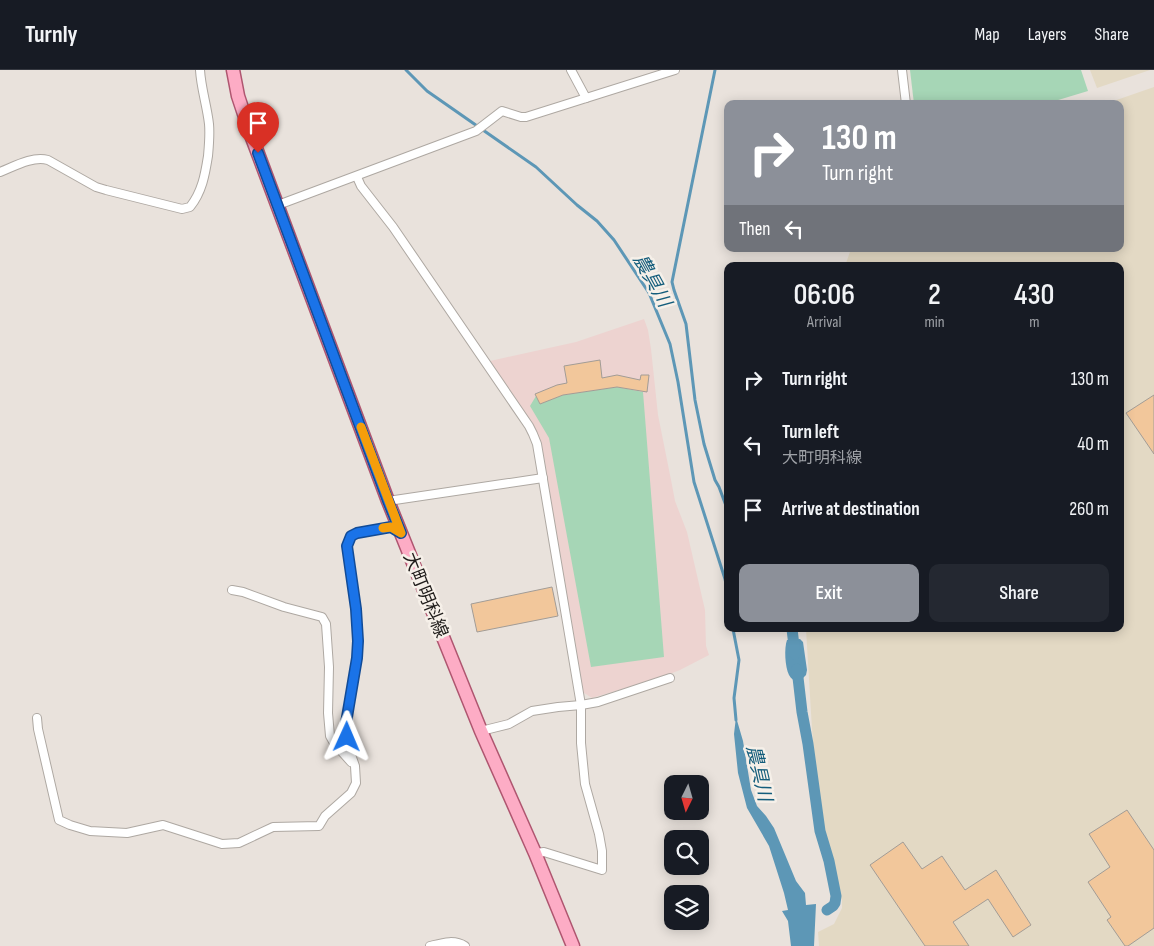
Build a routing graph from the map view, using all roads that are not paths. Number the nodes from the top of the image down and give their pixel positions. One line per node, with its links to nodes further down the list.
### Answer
1 (200, 70): 8 (street)
2 (233, 70): 10 (main road, 大町明科線)
3 (570, 70): 6 (street)
4 (675, 70): 6 (street)
5 (902, 70): 7 (street)
6 (586, 98): 9 (street)
7 (906, 100)
8 (0, 172)
9 (356, 177): 10 (street); 11 (street)
10 (278, 205): 12 (main road, 大町明科線)
11 (543, 478): 12 (street); 16 (street)
12 (388, 501): 13 (main road, 大町明科線)
13 (401, 533): 18 (main road, 大町明科線); 19 (street)
14 (232, 590): 19 (street)
15 (670, 678): 16 (street)
16 (581, 705): 18 (street); 20 (street)
17 (37, 718): 19 (street)
18 (481, 731): 20 (main road, 大町明科線)
19 (355, 766)
20 (535, 853): 23 (main road, 大町明科線)
21 (430, 946): 22 (street)
22 (465, 946)
23 (573, 946)

